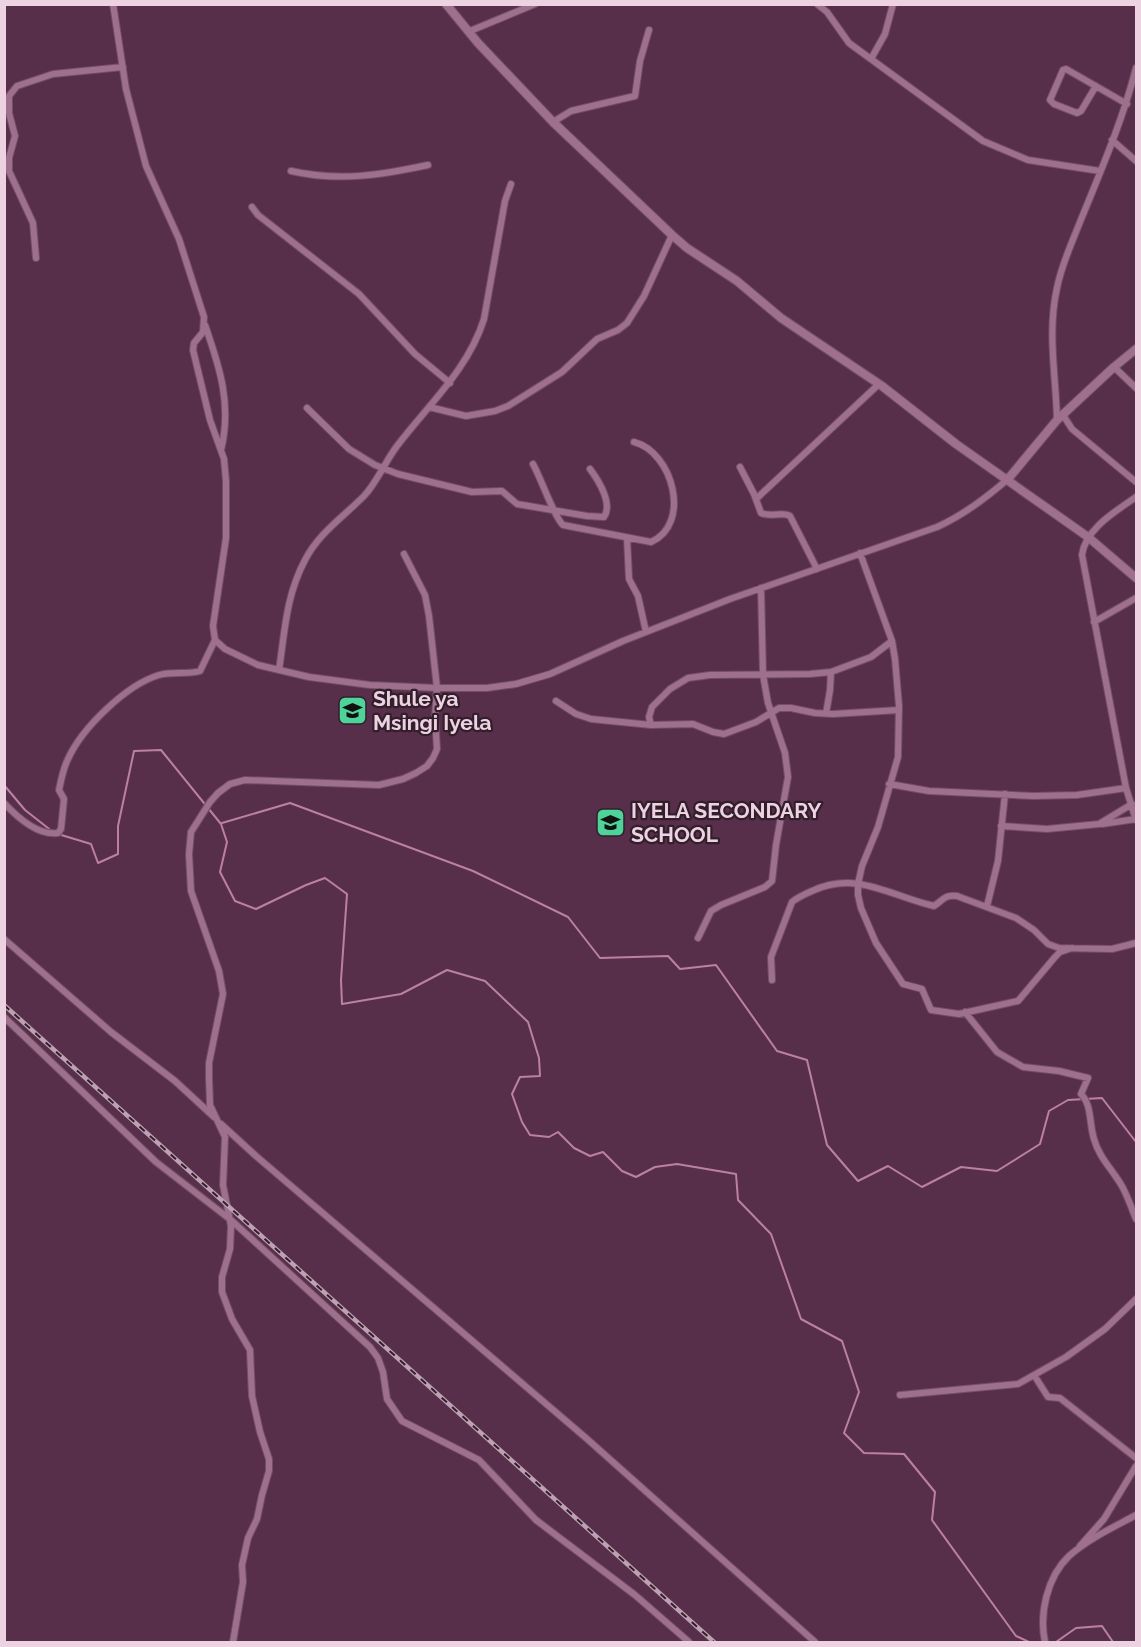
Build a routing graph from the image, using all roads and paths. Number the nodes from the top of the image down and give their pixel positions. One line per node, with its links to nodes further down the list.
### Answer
1 (113, 4): 9 (street)
2 (446, 4): 7 (street)
3 (536, 4): 7 (street)
4 (817, 4): 8 (street)
5 (893, 4): 8 (street)
6 (649, 30): 13 (street)
7 (470, 31): 13 (street)
8 (871, 59): 18 (street)
9 (123, 67): 22 (street); 23 (street)
10 (1137, 68): 12 (street)
11 (1096, 86): 11 (street); 12 (street)
12 (1127, 104): 14 (street)
13 (553, 122): 21 (street)
14 (1112, 140): 15 (street); 18 (street)
15 (1137, 161)
16 (428, 165): 17 (street)
17 (291, 171)
18 (1100, 171): 31 (street)
19 (511, 184): 26 (street)
20 (252, 207): 26 (street)
21 (672, 235): 27 (street); 29 (street)
22 (36, 258)
23 (204, 322): 33 (street); 33 (street)
24 (1137, 349): 25 (street)
25 (1114, 367): 28 (street); 31 (street)
26 (450, 383): 29 (street)
27 (879, 384): 38 (street); 41 (street)
28 (1137, 388)
29 (429, 407): 35 (street)
30 (307, 408): 35 (street)
31 (1060, 418): 38 (street); 39 (street)
32 (634, 442): 44 (street)
33 (221, 452): 53 (street)
34 (533, 464): 42 (street)
35 (382, 468): 42 (street); 55 (street)
36 (740, 468): 41 (street)
37 (590, 469): 42 (street)
38 (1008, 479): 43 (street); 45 (street)
39 (1137, 482)
40 (1137, 496): 43 (street)
41 (756, 499): 47 (street)
42 (554, 509): 44 (street)
43 (1088, 537): 48 (street); 51 (street)
44 (627, 538): 52 (street)
45 (860, 553): 47 (street); 54 (street)
46 (404, 554): 58 (street)
47 (817, 569): 49 (street)
48 (1137, 578)
49 (761, 588): 52 (street); 57 (street)
50 (1137, 598): 51 (street)
51 (1094, 622): 65 (street)
52 (646, 632): 58 (street)
53 (215, 640): 55 (street); 67 (street)
54 (892, 640): 56 (street); 60 (street)
55 (279, 670): 58 (street)
56 (831, 672): 57 (street); 62 (street)
57 (763, 675): 61 (street); 63 (street)
58 (437, 688): 81 (street)
59 (556, 701): 63 (street)
60 (898, 710): 62 (street); 64 (street)
61 (771, 712): 62 (street); 63 (street); 74 (street)
62 (826, 714)
63 (651, 725)
64 (889, 784): 66 (street); 72 (street)
65 (1126, 788): 66 (street); 68 (street)
66 (1005, 794): 71 (street)
67 (4, 803)
68 (1132, 804): 69 (street); 70 (street)
69 (1136, 820): 70 (street)
70 (1099, 824): 71 (street)
71 (1001, 826): 73 (street)
72 (858, 884): 73 (street); 78 (street); 79 (street)
73 (987, 906): 77 (street)
74 (698, 938)
75 (4, 939): 81 (street)
76 (1137, 943): 77 (street)
77 (1072, 948): 79 (street)
78 (772, 980)
79 (965, 1012): 82 (street)
80 (4, 1017): 83 (street)
81 (217, 1120): 83 (street); 93 (street)
82 (1137, 1219)
83 (231, 1220): 91 (street); 92 (street)
84 (1137, 1299): 85 (street)
85 (1034, 1376): 86 (street); 87 (street)
86 (900, 1395)
87 (1137, 1458)
88 (1137, 1466): 90 (street)
89 (1137, 1515): 90 (street)
90 (1079, 1549): 94 (street)
91 (233, 1642)
92 (688, 1642)
93 (815, 1642)
94 (1045, 1642)

